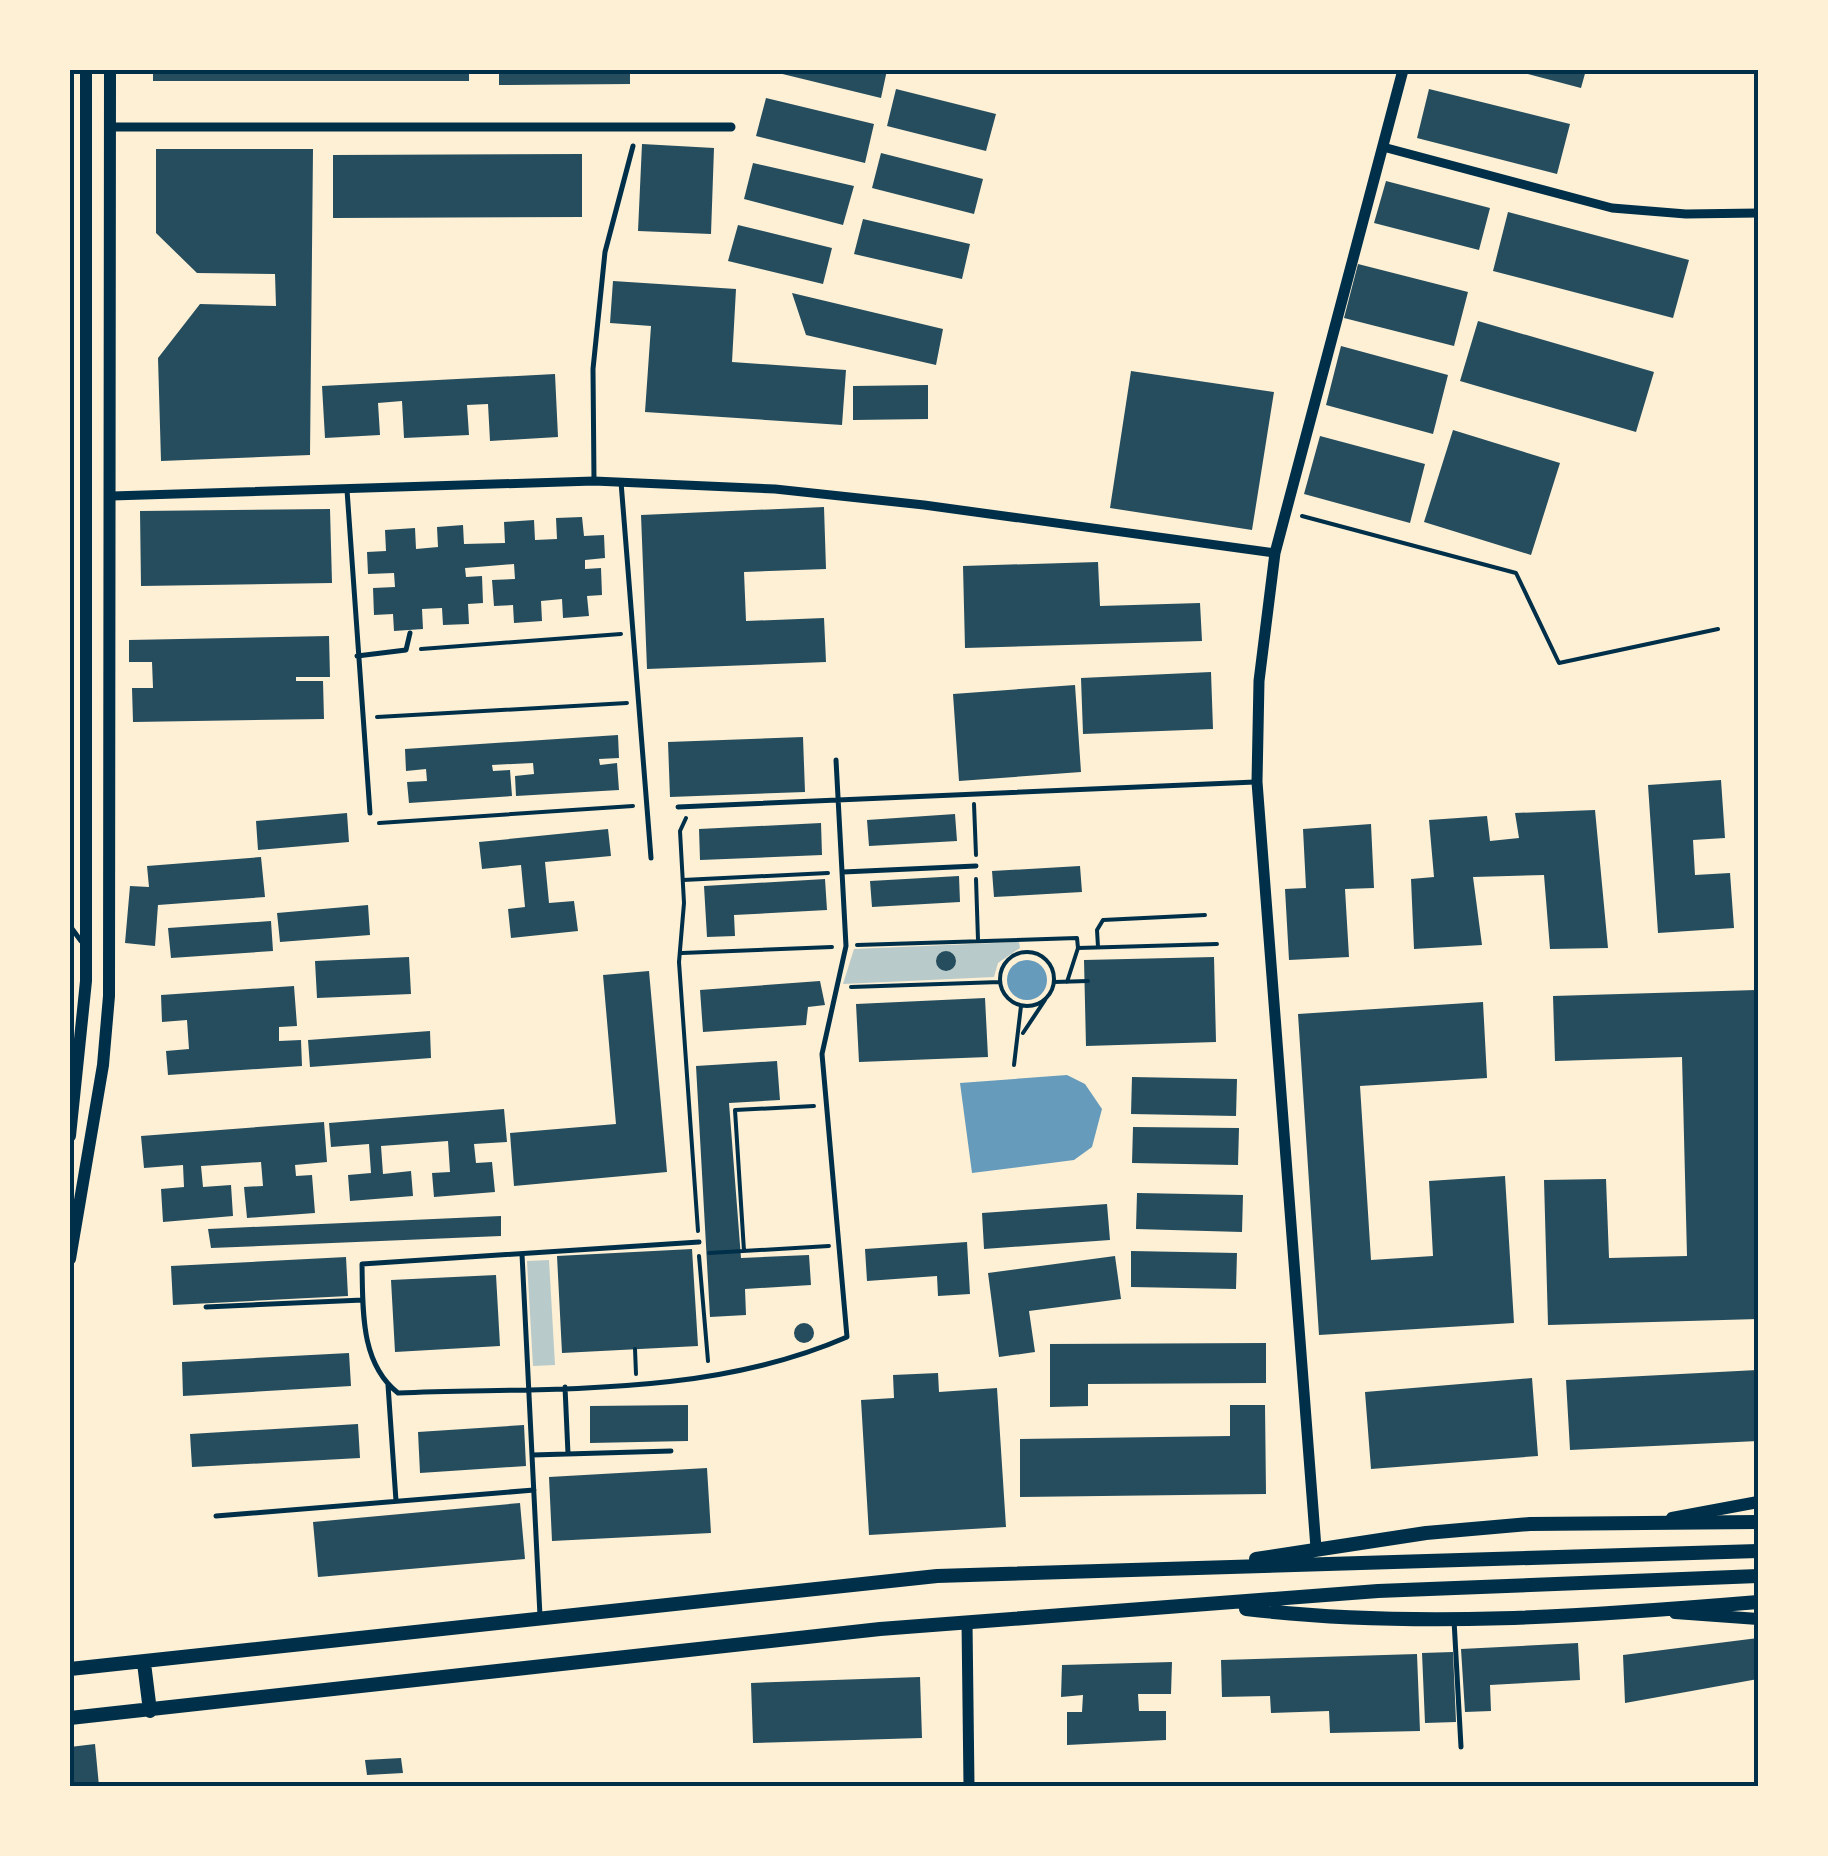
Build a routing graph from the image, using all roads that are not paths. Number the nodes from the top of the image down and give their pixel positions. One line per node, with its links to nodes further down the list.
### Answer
1 (86, 70): 10 (main road)
2 (110, 70): 4 (main road)
3 (1403, 70): 7 (street)
4 (111, 127): 5 (street); 14 (main road)
5 (731, 127)
6 (633, 146): 11 (lane)
7 (1383, 147): 8 (street); 15 (street)
8 (1758, 213)
9 (70, 364): 10 (lane)
10 (87, 365): 27 (main road)
11 (594, 481): 12 (street); 13 (street)
12 (621, 482): 15 (street); 23 (lane)
13 (347, 490): 14 (street); 17 (lane)
14 (112, 496): 31 (main road)
15 (1276, 553): 19 (street)
16 (410, 633): 17 (lane)
17 (357, 656): 22 (lane)
18 (836, 760): 20 (lane)
19 (1257, 782): 20 (lane); 46 (street)
20 (838, 798): 21 (lane); 25 (lane)
21 (678, 806)
22 (370, 813)
23 (651, 858)
24 (976, 866): 25 (lane)
25 (843, 872): 35 (lane)
26 (70, 926): 27 (lane)
27 (86, 948): 28 (main road)
28 (70, 1136)
29 (698, 1242): 30 (lane)
30 (522, 1254): 32 (lane); 36 (lane)
31 (70, 1259)
32 (363, 1300): 33 (lane); 34 (lane)
33 (206, 1308)
34 (388, 1385): 36 (lane); 41 (lane)
35 (565, 1386): 36 (lane); 38 (lane)
36 (529, 1388): 39 (lane)
37 (671, 1451): 38 (lane)
38 (568, 1454): 39 (lane)
39 (532, 1456): 40 (lane)
40 (534, 1490): 41 (lane); 54 (lane)
41 (396, 1501): 43 (lane)
42 (1758, 1502): 44 (main road)
43 (216, 1516)
44 (1661, 1520): 45 (main road); 46 (main road)
45 (1758, 1522)
46 (1316, 1548): 48 (main road)
47 (1758, 1551): 48 (main road)
48 (1221, 1566): 54 (main road)
49 (1758, 1576): 51 (main road)
50 (1758, 1602): 52 (main road)
51 (1216, 1605): 53 (main road); 56 (main road)
52 (1648, 1611): 53 (main road); 55 (main road)
53 (1454, 1617): 61 (lane)
54 (540, 1618): 57 (main road)
55 (1758, 1619)
56 (968, 1622): 59 (main road); 62 (street)
57 (144, 1663): 58 (main road); 59 (main road)
58 (70, 1669)
59 (150, 1711): 60 (main road)
60 (70, 1718)
61 (1461, 1747)
62 (969, 1786)

